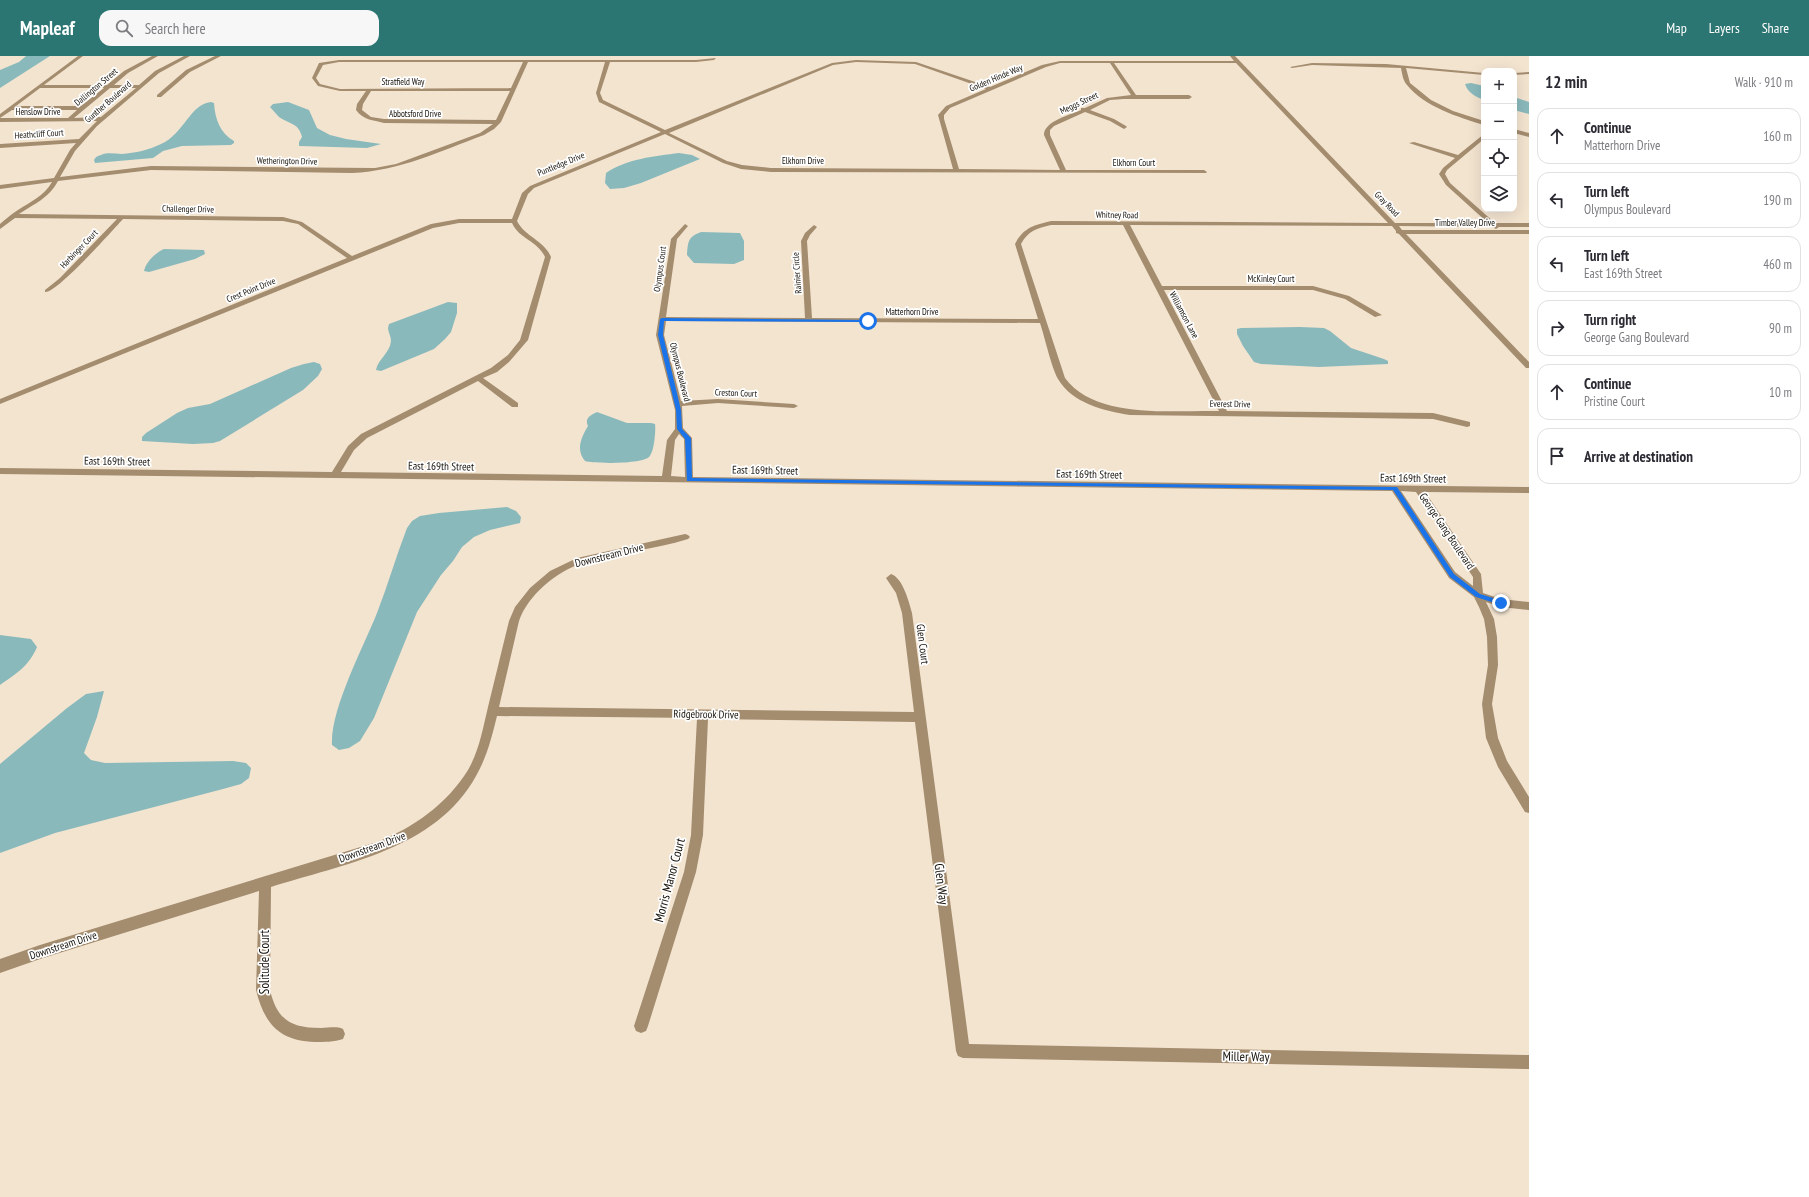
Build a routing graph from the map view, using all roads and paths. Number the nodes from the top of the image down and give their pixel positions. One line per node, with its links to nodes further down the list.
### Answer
1 (80, 56): 18 (street, Henslow Drive)
2 (156, 56): 19 (street, Dallington Street)
3 (188, 56): 20 (street, Gunther Boulevard)
4 (219, 56): 27 (street)
5 (1232, 56): 10 (street, Gray Road)
6 (714, 59): 8 (street)
7 (526, 61): 8 (street); 24 (street, Wetherington Drive); 26 (street, Stratfield Way)
8 (608, 61): 40 (street, Elkhorn Drive)
9 (1111, 62): 10 (street, Golden Hinde Way); 25 (street, Golden Hinde Way); 28 (street)
10 (1238, 62): 58 (street, Gray Road)
11 (1292, 67): 12 (street)
12 (1403, 67): 14 (street); 37 (street)
13 (1529, 73): 15 (street)
14 (1481, 74)
15 (1517, 74)
16 (1517, 74): 17 (street)
17 (1529, 79)
18 (45, 82): 19 (street); 23 (street, Henslow Drive)
19 (114, 82): 20 (street); 21 (street, Dallington Street)
20 (145, 82): 22 (street, Gunther Boulevard)
21 (109, 86): 22 (street); 23 (street); 31 (street, Dallington Street)
22 (140, 86): 34 (street, Gunther Boulevard)
23 (39, 87): 30 (street, Henslow Drive)
24 (513, 89): 26 (street, Stratfield Way); 38 (street, Wetherington Drive)
25 (990, 89): 40 (street, Puntledge Drive); 48 (street, Golden Hinde Way)
26 (369, 90): 38 (street, Abbotsford Drive)
27 (159, 96)
28 (1135, 97): 29 (street, Meggs Street); 32 (street, Meggs Street)
29 (1189, 97)
30 (10, 108): 31 (street); 33 (street, Henslow Drive)
31 (83, 108): 36 (street, Dallington Street)
32 (1083, 110): 39 (street); 49 (street, Meggs Street)
33 (0, 116)
34 (101, 119): 36 (street, Henslow Drive); 44 (street, Gunther Boulevard)
35 (0, 120): 36 (street, Henslow Drive)
36 (68, 120)
37 (1481, 121)
38 (498, 122): 51 (street, Wetherington Drive)
39 (1124, 127)
40 (663, 132): 48 (street, Elkhorn Drive); 55 (street, Puntledge Drive)
41 (1517, 132): 42 (street)
42 (1529, 135)
43 (1481, 138): 47 (street)
44 (80, 141): 46 (street, Heathcliff Court); 51 (street, Gunther Boulevard)
45 (1412, 143): 47 (street)
46 (0, 146)
47 (1458, 157): 59 (street)
48 (956, 170): 49 (street, Elkhorn Drive)
49 (1064, 171): 50 (street, Elkhorn Court)
50 (1204, 172)
51 (56, 179): 52 (street, Wetherington Drive); 53 (street, Gunther Boulevard)
52 (0, 187)
53 (13, 216): 54 (street, Challenger Drive); 62 (street, Gunther Boulevard)
54 (122, 217): 69 (street, Challenger Drive); 71 (street, Harbinger Court)
55 (514, 221): 69 (street, Crest Point Drive); 77 (street)
56 (1126, 224): 57 (street, Whitney Road); 70 (street, Williamson Lane); 75 (street, Whitney Road)
57 (1306, 225): 58 (street, Whitney Road); 64 (street, Whitney Road)
58 (1395, 225): 59 (street, Timber Valley Drive); 66 (street, Gray Road)
59 (1494, 225): 60 (street, Timber Valley Drive); 67 (street)
60 (1529, 225)
61 (685, 226): 73 (street, Olympus Court)
62 (0, 227)
63 (814, 227): 74 (street, Rainier Circle)
64 (1359, 232)
65 (1390, 232): 66 (street)
66 (1401, 232): 67 (street, Timber Valley Drive); 76 (street, Gray Road)
67 (1502, 232): 68 (street, Timber Valley Drive)
68 (1529, 232)
69 (351, 258): 78 (street, Crest Point Drive)
70 (1159, 288): 72 (street, McKinley Court); 82 (street, Williamson Lane)
71 (47, 292)
72 (1378, 315)
73 (662, 319): 74 (street, Matterhorn Drive); 79 (street, Olympus Boulevard)
74 (809, 321): 75 (street, Matterhorn Drive)
75 (1042, 321): 82 (street, Everest Drive)
76 (1529, 366)
77 (478, 378): 80 (street); 86 (street)
78 (0, 402)
79 (677, 404): 81 (street, Creston Court); 84 (street, Olympus Boulevard)
80 (515, 405)
81 (794, 406)
82 (1226, 414): 83 (street, Everest Drive)
83 (1467, 424)
84 (679, 429): 87 (street, Olympus Boulevard); 88 (street, Olympus Boulevard)
85 (0, 471): 86 (street, East 169th Street)
86 (334, 475): 87 (street, East 169th Street)
87 (666, 480): 88 (street, East 169th Street)
88 (689, 480): 89 (street, East 169th Street)
89 (1394, 488): 90 (street, East 169th Street); 94 (street, George Gang Boulevard)
90 (1419, 489): 91 (street, East 169th Street); 94 (street, George Gang Boulevard)
91 (1529, 490)
92 (685, 537): 96 (street, Downstream Drive)
93 (891, 578): 98 (street, Glen Court)
94 (1478, 595): 95 (street); 99 (street, George Gang Boulevard)
95 (1529, 606)
96 (492, 711): 97 (street, Ridgebrook Drive); 100 (street, Downstream Drive)
97 (703, 714): 98 (street, Ridgebrook Drive); 102 (street, Morris Manor Court)
98 (921, 717): 104 (street, Glen Way)
99 (1529, 808)
100 (265, 882): 101 (street, Downstream Drive); 103 (street, Solitude Court)
101 (0, 966)
102 (641, 1026)
103 (338, 1034)
104 (963, 1051): 105 (street, Miller Way)
105 (1529, 1062)

